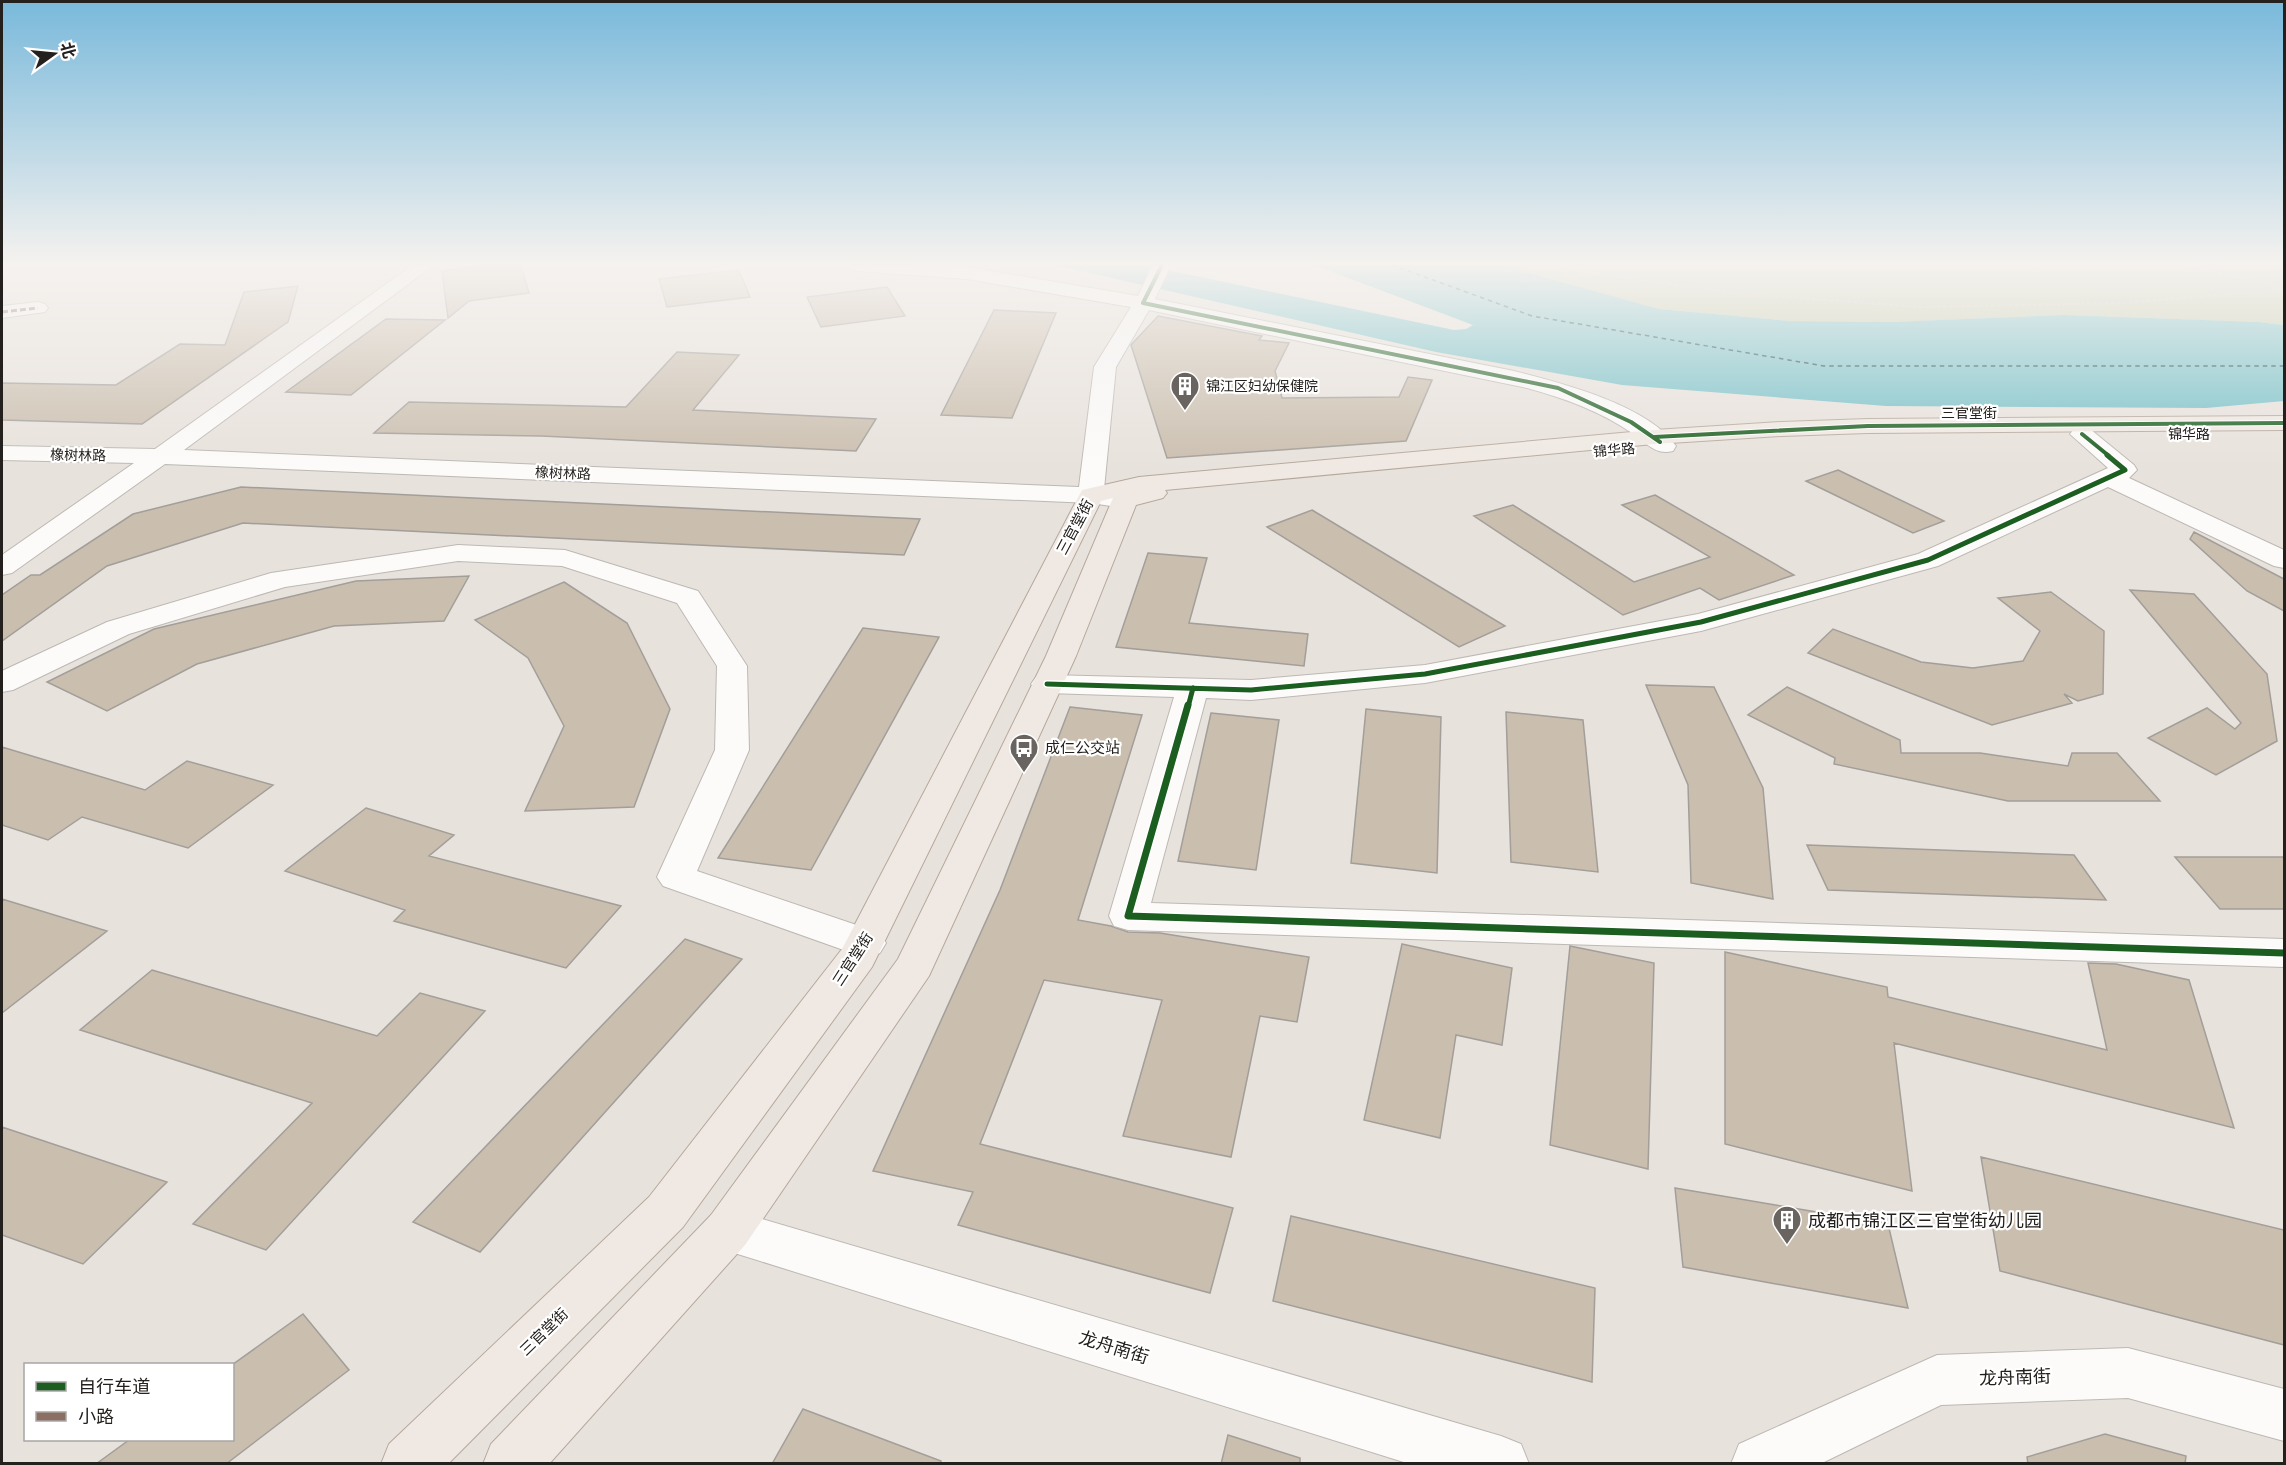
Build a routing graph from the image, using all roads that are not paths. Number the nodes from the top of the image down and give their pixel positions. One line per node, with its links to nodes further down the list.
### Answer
1 (330, 333): 9 (street)
2 (1126, 333): 11 (street)
3 (1311, 333): 7 (street)
4 (2284, 423): 7 (main road, 三官堂街)
5 (2082, 434): 6 (main road, 锦华路); 7 (main road, 锦华路); 10 (street)
6 (2284, 434)
7 (1659, 441): 11 (main road, 三官堂街)
8 (2, 453): 9 (street, 橡树林路)
9 (160, 456): 11 (street, 橡树林路); 13 (street)
10 (2109, 478): 12 (street); 16 (street)
11 (1108, 497): 15 (main road); 17 (main road, 三官堂街)
12 (2284, 560)
13 (2, 567)
14 (2, 683): 17 (street)
15 (1047, 684): 16 (street); 19 (main road)
16 (1193, 688): 18 (street)
17 (866, 943): 21 (main road, 三官堂街)
18 (2284, 953)
19 (728, 1230): 22 (main road); 23 (street, 龙舟南街)
20 (2284, 1415): 24 (street, 龙舟南街)
21 (409, 1464)
22 (511, 1464)
23 (1501, 1464)
24 (1759, 1464)

